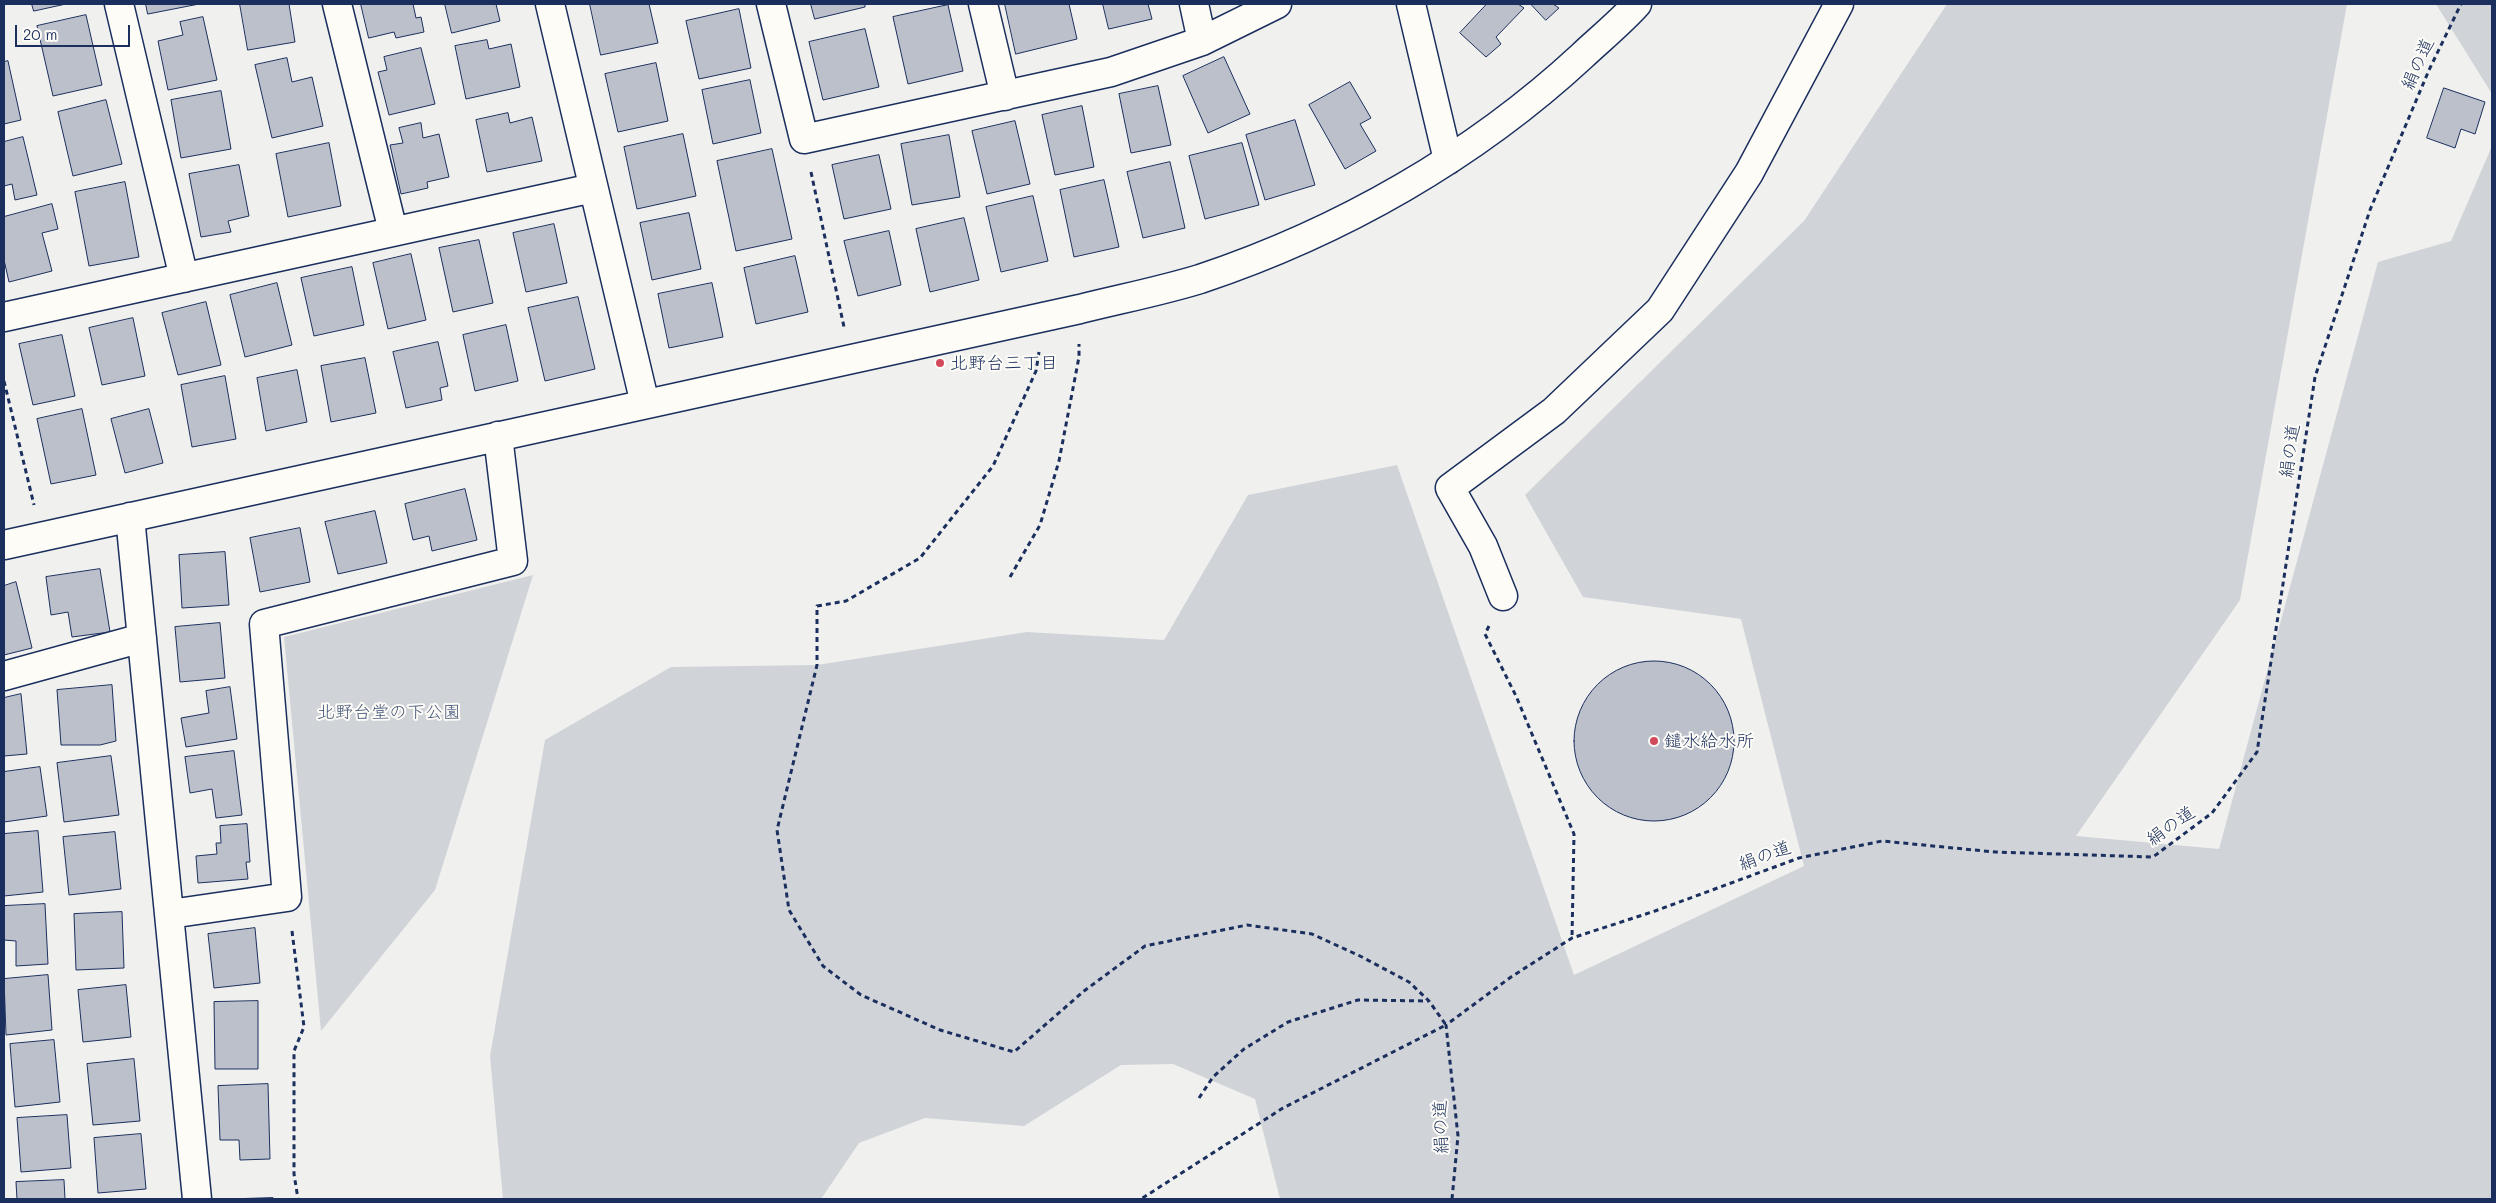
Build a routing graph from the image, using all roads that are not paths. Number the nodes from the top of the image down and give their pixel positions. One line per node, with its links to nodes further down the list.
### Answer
1 (119, 4): 16 (street)
2 (337, 4): 15 (street)
3 (550, 4): 14 (street)
4 (771, 4): 12 (street)
5 (983, 4): 12 (street)
6 (1194, 4): 11 (street)
7 (1277, 4): 11 (street)
8 (1411, 4): 13 (street)
9 (1636, 4): 13 (street)
10 (1839, 4): 22 (street)
11 (1202, 41): 12 (street)
12 (1004, 96)
13 (1448, 160): 18 (street)
14 (594, 188): 15 (street); 18 (street)
15 (393, 230): 16 (street)
16 (184, 278): 17 (street)
17 (4, 317)
18 (645, 404): 19 (street)
19 (498, 436): 20 (street); 25 (street)
20 (130, 517): 21 (street); 23 (street)
21 (4, 545)
22 (1503, 596)
23 (142, 638): 24 (street); 25 (street)
24 (4, 676)
25 (170, 914): 26 (street)
26 (197, 1199)

